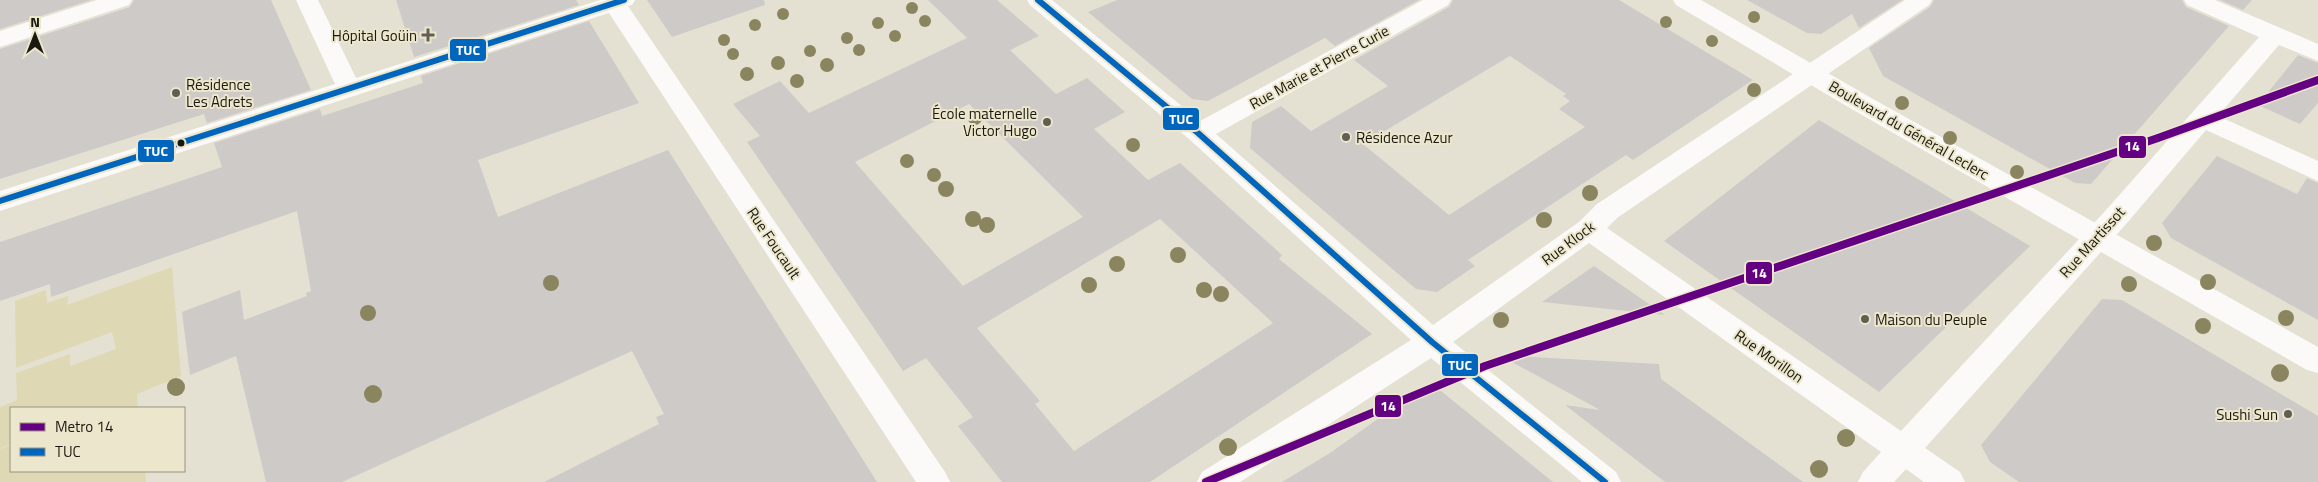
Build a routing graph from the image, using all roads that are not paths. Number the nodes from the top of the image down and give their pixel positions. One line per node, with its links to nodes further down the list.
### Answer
1 (120, 0): 10 (street)
2 (308, 0): 13 (street)
3 (1440, 0): 15 (street, Rue Marie et Pierre Curie)
4 (1684, 0): 12 (street, Boulevard du Général Leclerc)
5 (1921, 0): 12 (street, Rue Klock)
6 (2195, 0): 9 (street)
7 (619, 2): 13 (street); 23 (street, Rue Foucault)
8 (1050, 3): 15 (street)
9 (2275, 34): 11 (street); 14 (street, Rue Martissot)
10 (0, 39)
11 (2318, 53)
12 (1811, 74): 18 (street, Rue Klock); 19 (street, Boulevard du Général Leclerc)
13 (349, 88): 17 (street)
14 (2201, 118): 16 (street); 19 (street, Rue Martissot)
15 (1198, 133): 20 (street)
16 (2318, 172)
17 (0, 201)
18 (1589, 229): 20 (street, Rue Klock); 22 (street, Rue Morillon)
19 (2097, 235): 21 (street, Boulevard du Général Leclerc); 22 (street, Rue Martissot)
20 (1432, 342): 24 (street, Rue Klock); 25 (street)
21 (2318, 361)
22 (1902, 450): 26 (street, Rue Martissot); 27 (street, Rue Morillon)
23 (934, 482)
24 (1213, 482)
25 (1605, 482)
26 (1874, 482)
27 (1950, 482)

